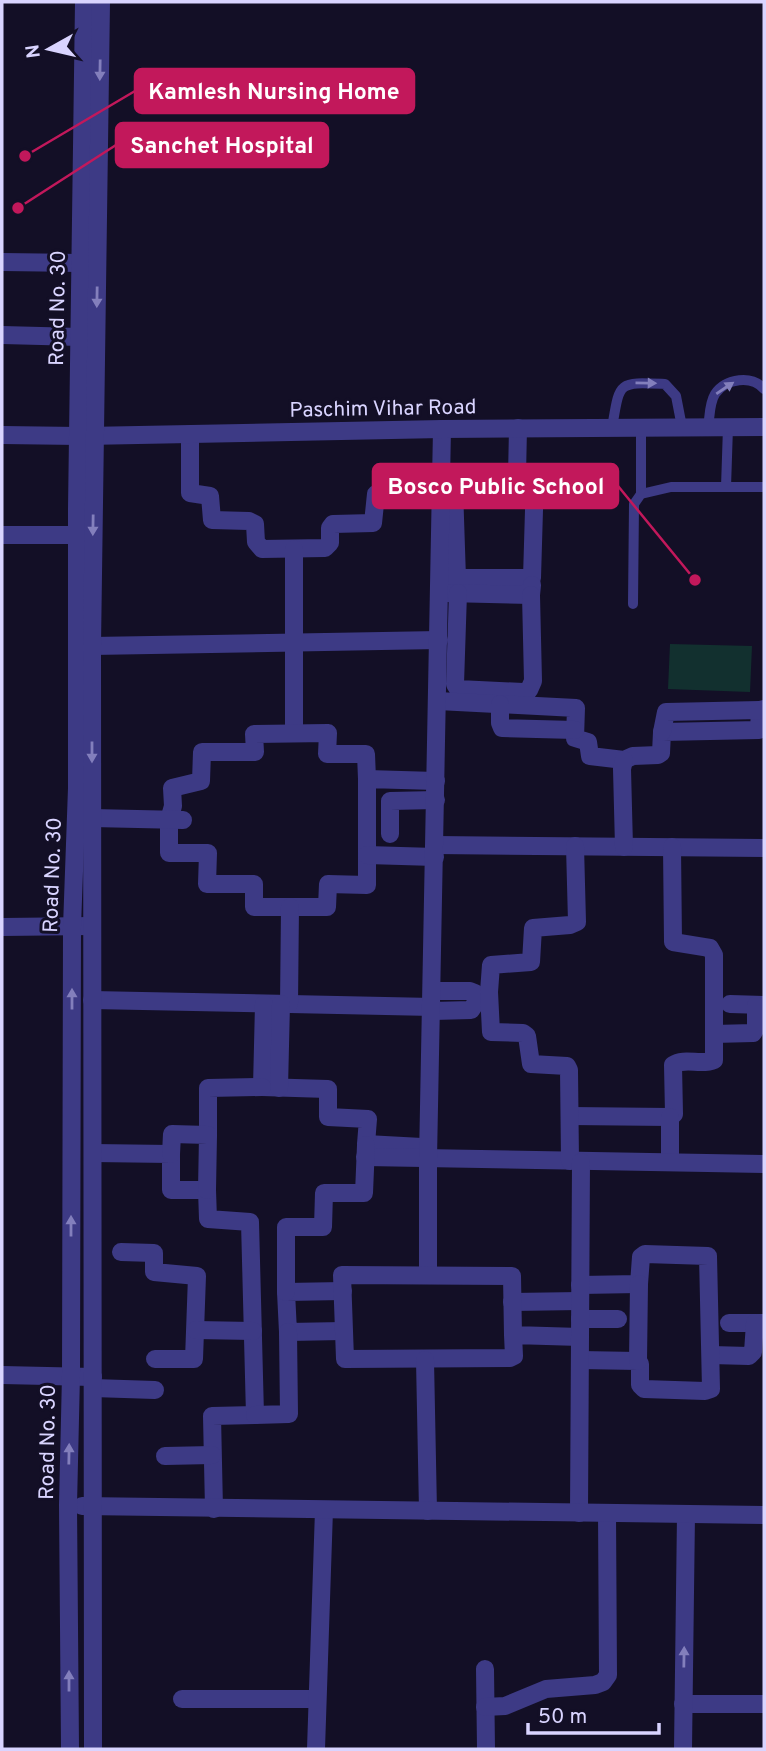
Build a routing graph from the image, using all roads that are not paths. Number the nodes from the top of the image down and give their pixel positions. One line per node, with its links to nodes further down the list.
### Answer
1 (84, 2): 4 (street, Road No. 30)
2 (101, 2): 18 (street, Road No. 30, one-way to 18)
3 (2, 262): 4 (street)
4 (80, 263): 6 (street, Road No. 30)
5 (2, 335): 6 (street)
6 (80, 337): 18 (street, Road No. 30)
7 (764, 389): 8 (lane, one-way to 7)
8 (708, 427): 9 (street, Paschim Vihar Road); 14 (street, Paschim Vihar Road)
9 (728, 427): 10 (street, Paschim Vihar Road); 23 (lane)
10 (764, 427)
11 (518, 428): 12 (street, Paschim Vihar Road); 15 (street, Paschim Vihar Road); 21 (street)
12 (612, 428): 13 (street, Paschim Vihar Road); 14 (lane, one-way to 14)
13 (641, 428): 14 (street, Paschim Vihar Road); 25 (lane)
14 (682, 428)
15 (442, 429): 16 (street, Paschim Vihar Road); 20 (street)
16 (190, 434): 18 (street, Paschim Vihar Road); 29 (street)
17 (2, 435): 18 (street, Paschim Vihar Road)
18 (87, 436): 28 (street, Road No. 30); 35 (street, Road No. 30, one-way to 35)
19 (384, 473): 20 (street)
20 (441, 476): 26 (street)
21 (526, 476): 22 (street); 30 (street); 31 (street)
22 (589, 478)
23 (726, 487): 24 (lane); 25 (lane)
24 (764, 487)
25 (641, 494): 32 (lane)
26 (441, 500): 29 (street); 30 (street)
27 (2, 535): 28 (street)
28 (78, 535): 56 (street, Road No. 30)
29 (294, 549): 34 (street)
30 (452, 586): 31 (street); 31 (street); 33 (street)
31 (532, 586)
32 (633, 604)
33 (439, 640): 34 (street); 36 (street)
34 (294, 643): 35 (street); 38 (street)
35 (92, 646): 44 (street, Road No. 30, one-way to 44)
36 (438, 701): 39 (street); 41 (street)
37 (762, 710): 39 (street)
38 (294, 733): 40 (street); 45 (street)
39 (624, 760): 48 (street)
40 (367, 779): 41 (street); 52 (street)
41 (436, 781): 43 (street)
42 (183, 794): 45 (street)
43 (436, 800): 46 (street); 51 (street)
44 (92, 818): 45 (street); 54 (street, Road No. 30)
45 (178, 826): 53 (street)
46 (390, 834)
47 (575, 846): 48 (street); 51 (street); 58 (street)
48 (624, 847): 49 (street)
49 (672, 847): 50 (street); 63 (street)
50 (764, 848)
51 (435, 851): 52 (street); 59 (street)
52 (367, 855): 53 (street)
53 (290, 907): 60 (street)
54 (92, 926): 56 (street); 57 (street, Road No. 30)
55 (2, 927): 56 (street)
56 (72, 928): 75 (street, Road No. 30, one-way to 56)
57 (92, 1000): 60 (street); 71 (street, Road No. 30)
58 (483, 1001): 59 (street); 65 (street)
59 (433, 1003): 60 (street); 69 (street)
60 (278, 1004): 64 (street)
61 (730, 1004): 62 (street)
62 (760, 1005): 63 (street)
63 (714, 1034): 66 (street)
64 (271, 1088): 67 (street); 68 (street)
65 (570, 1116): 66 (street); 72 (street)
66 (670, 1117): 73 (street)
67 (208, 1135): 70 (street); 76 (street)
68 (365, 1151): 69 (street); 81 (street)
69 (428, 1153): 72 (street); 78 (street)
70 (171, 1154): 71 (street); 76 (street)
71 (93, 1160): 75 (street); 99 (street, Road No. 30)
72 (575, 1162): 73 (street); 83 (street)
73 (670, 1162): 74 (street)
74 (764, 1164)
75 (71, 1166): 98 (street, Road No. 30, one-way to 75)
76 (207, 1190): 88 (street)
77 (121, 1252): 87 (street)
78 (428, 1275): 80 (street); 82 (street)
79 (639, 1284): 83 (street); 92 (street); 96 (street)
80 (343, 1291): 81 (street); 89 (street)
81 (286, 1292): 90 (street)
82 (512, 1302): 83 (street); 91 (street)
83 (580, 1310): 84 (street); 91 (street); 95 (street)
84 (618, 1319)
85 (729, 1323): 86 (street)
86 (759, 1323): 92 (street)
87 (196, 1329): 88 (street); 93 (street)
88 (253, 1331): 101 (street)
89 (343, 1331): 90 (street); 94 (street)
90 (288, 1332): 101 (street)
91 (513, 1335): 94 (street)
92 (711, 1354): 96 (street)
93 (155, 1359)
94 (425, 1360): 108 (street)
95 (580, 1360): 96 (street); 109 (street)
96 (638, 1361)
97 (2, 1375): 98 (street)
98 (71, 1375): 99 (street); 104 (street, Road No. 30, one-way to 98)
99 (93, 1382): 100 (street); 105 (street, Road No. 30)
100 (155, 1390)
101 (254, 1415): 102 (street)
102 (212, 1455): 103 (street); 106 (street)
103 (165, 1456)
104 (68, 1505): 105 (street); 119 (street, Road No. 30, one-way to 104)
105 (93, 1507): 106 (street); 120 (street, Road No. 30)
106 (214, 1509): 107 (street)
107 (324, 1510): 108 (street); 115 (street)
108 (428, 1511): 109 (street)
109 (579, 1513): 110 (street)
110 (607, 1513): 111 (street); 118 (street)
111 (686, 1514): 112 (street); 116 (street, one-way to 111)
112 (764, 1515)
113 (485, 1669): 118 (street)
114 (182, 1699): 115 (street)
115 (317, 1699): 121 (street)
116 (683, 1704): 117 (street); 123 (street)
117 (764, 1704)
118 (485, 1706): 122 (street)
119 (70, 1749)
120 (93, 1749)
121 (316, 1749)
122 (486, 1749)
123 (683, 1749)

